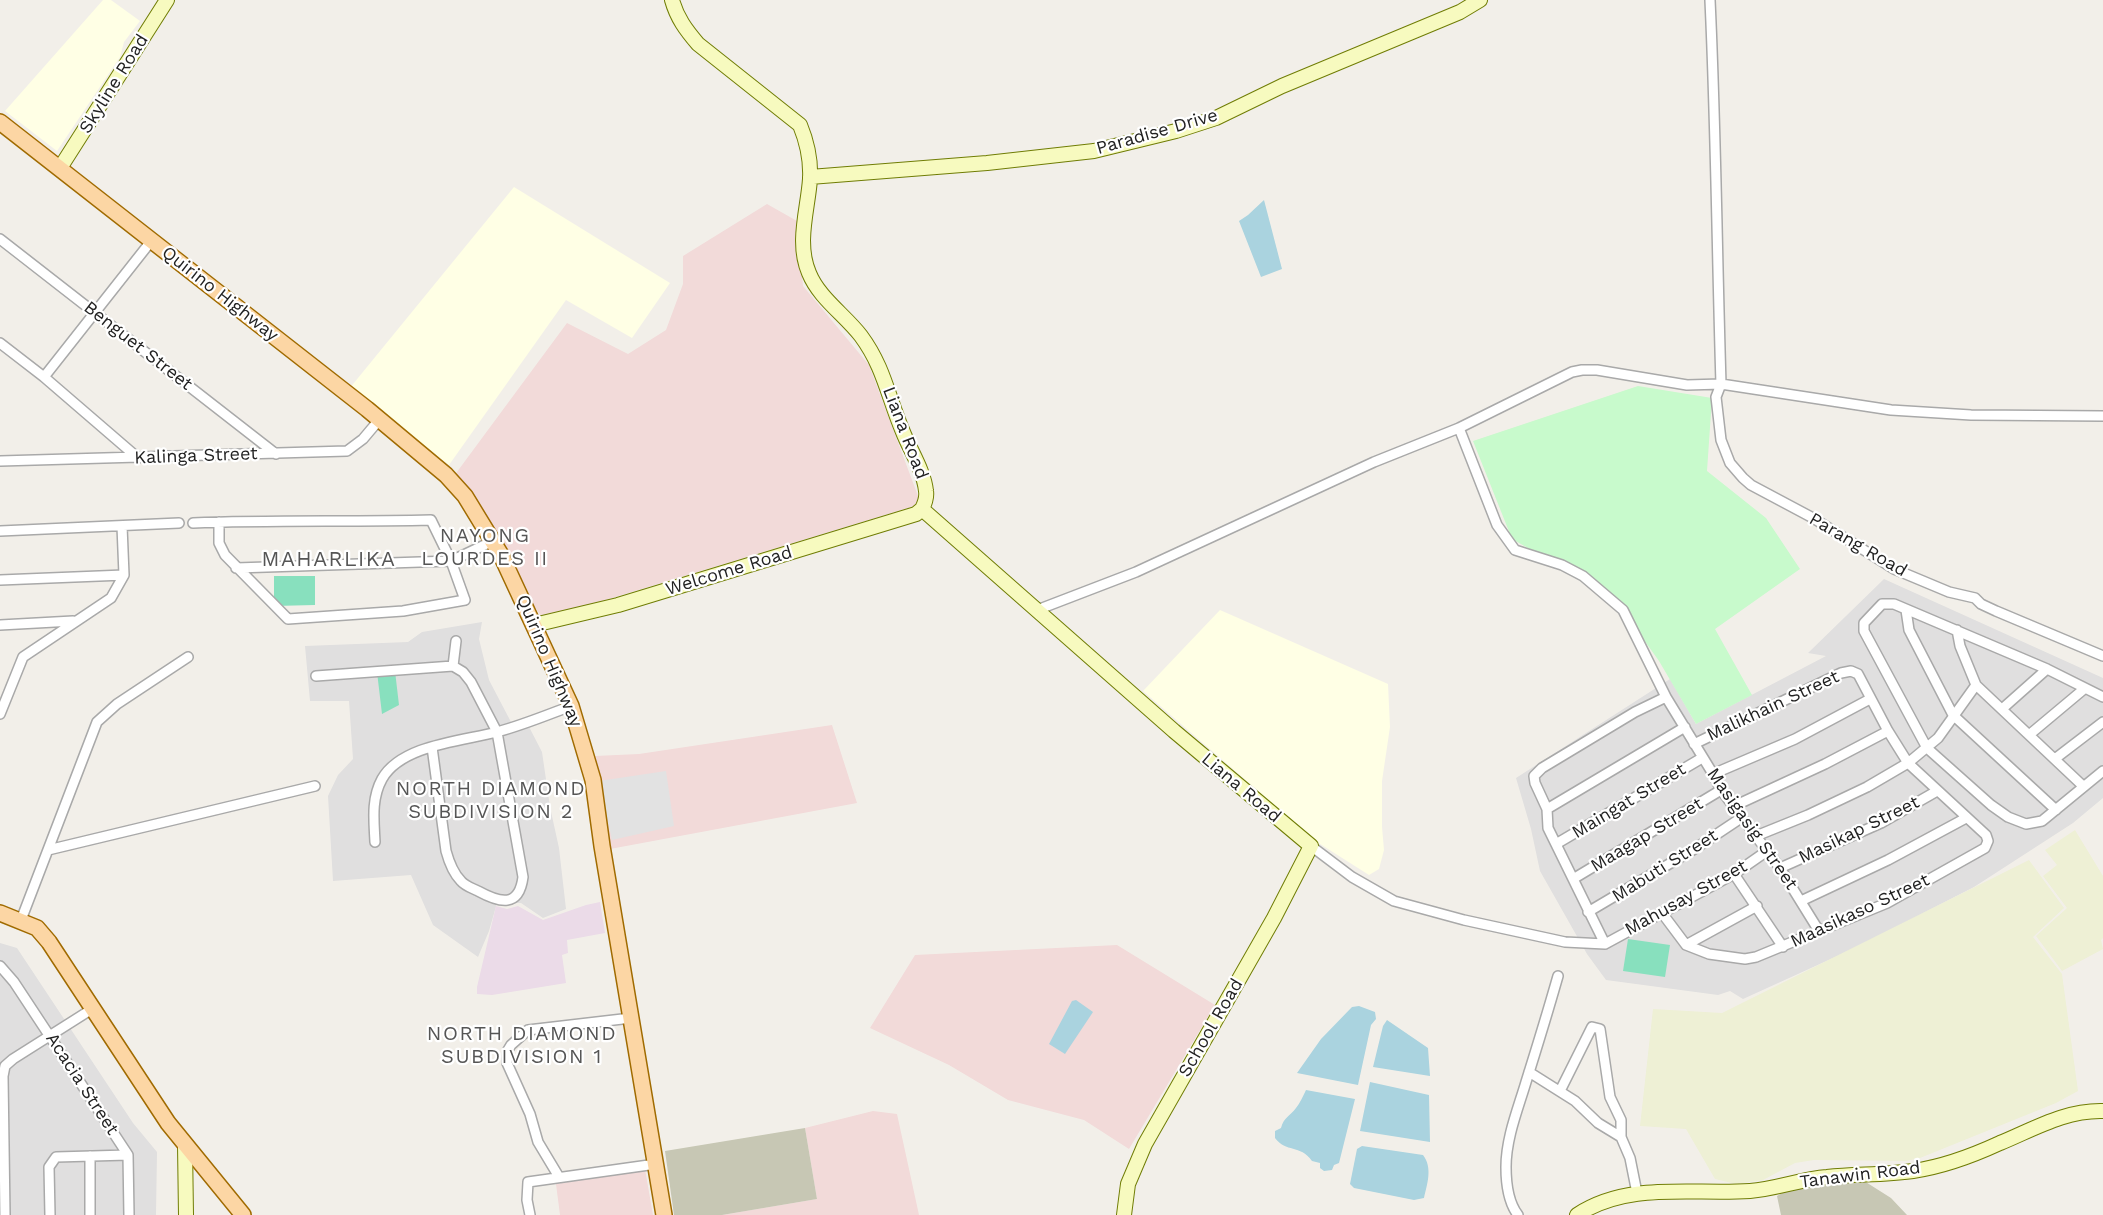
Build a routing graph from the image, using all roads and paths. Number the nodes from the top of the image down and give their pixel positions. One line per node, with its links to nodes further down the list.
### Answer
1 (167, 0): 6 (street, Skyline Road)
2 (672, 0): 7 (street, Liana Road)
3 (1480, 0): 7 (street, Paradise Drive)
4 (1710, 0): 13 (street, Parang Road)
5 (0, 122): 6 (main road, Quirino Highway)
6 (60, 168): 9 (main road, Quirino Highway)
7 (810, 177): 20 (street, Liana Road)
8 (0, 239): 10 (street, Benguet Street)
9 (152, 240): 10 (street); 15 (main road, Quirino Highway)
10 (94, 312): 12 (street); 17 (street, Benguet Street)
11 (0, 343): 12 (street)
12 (44, 377): 18 (street)
13 (1721, 384): 14 (street); 16 (street); 38 (street, Parang Road)
14 (2103, 416)
15 (379, 420): 17 (street, Kalinga Street); 26 (main road, Quirino Highway)
16 (1459, 428): 31 (street); 46 (street, Masigasig Street)
17 (276, 454): 18 (street, Kalinga Street)
18 (138, 458): 19 (street, Kalinga Street)
19 (0, 461)
20 (922, 509): 31 (street, Liana Road); 35 (street, Welcome Road)
21 (219, 522): 23 (street); 27 (street); 28 (street)
22 (179, 523): 24 (street)
23 (193, 523)
24 (122, 526): 25 (street); 29 (street)
25 (0, 531)
26 (493, 541): 27 (street); 35 (main road, Quirino Highway)
27 (451, 561): 28 (street); 28 (street)
28 (236, 568)
29 (124, 575): 30 (street); 33 (street)
30 (0, 580)
31 (1037, 610): 78 (street, Liana Road)
32 (1906, 610): 36 (street); 52 (street); 60 (street)
33 (74, 621): 34 (street); 51 (street)
34 (0, 625)
35 (534, 626): 49 (main road, Quirino Highway)
36 (1957, 630): 41 (street); 44 (street)
37 (456, 641): 40 (street)
38 (2103, 656)
39 (188, 657): 79 (street)
40 (453, 666): 43 (street); 56 (street)
41 (2047, 669): 45 (street); 50 (street)
42 (1851, 671): 48 (street, Maasikaso Street); 58 (street, Malikhain Street)
43 (316, 676)
44 (1976, 685): 50 (street); 52 (street)
45 (2085, 688): 47 (street); 57 (street)
46 (1666, 697): 54 (street, Masigasig Street); 71 (street)
47 (2103, 698)
48 (1869, 699): 55 (street, Maasikaso Street); 65 (street)
49 (571, 706): 56 (street); 97 (main road, Quirino Highway)
50 (2002, 709): 57 (street)
51 (0, 714)
52 (1953, 715): 60 (street); 72 (street)
53 (2103, 722): 62 (street)
54 (1685, 727): 58 (street, Masigasig Street); 71 (street)
55 (1888, 731): 63 (street, Maasikaso Street); 70 (street)
56 (497, 732): 59 (street); 59 (street)
57 (2029, 735): 62 (street)
58 (1694, 744): 61 (street, Masigasig Street)
59 (432, 747): 76 (street)
60 (1927, 748): 63 (street); 72 (street)
61 (1702, 758): 65 (street, Masigasig Street); 77 (street, Maingat Street)
62 (2056, 758): 67 (street)
63 (1908, 763): 69 (street, Maasikaso Street); 75 (street)
64 (2103, 771): 67 (street)
65 (1713, 774): 68 (street, Masigasig Street)
66 (315, 786): 79 (street)
67 (2084, 786): 72 (street)
68 (1720, 790): 70 (street, Masigasig Street); 83 (street, Maagap Street)
69 (1937, 791): 74 (street, Maasikaso Street); 81 (street, Masikap Street)
70 (1732, 807): 73 (street, Masigasig Street)
71 (1546, 808): 77 (street)
72 (2056, 810)
73 (1741, 818): 75 (street, Masigasig Street); 86 (street, Mabuti Street)
74 (1966, 818): 84 (street); 90 (street, Maasikaso Street)
75 (1756, 836): 80 (street, Masigasig Street)
76 (375, 842)
77 (1556, 844): 83 (street)
78 (1311, 846): 91 (street); 117 (street, School Road)
79 (48, 850): 89 (street)
80 (1767, 851): 81 (street, Masigasig Street); 82 (street, Mahusay Street)
81 (1780, 868): 84 (street, Masigasig Street)
82 (1734, 874): 85 (street); 88 (street, Mahusay Street)
83 (1573, 879): 86 (street)
84 (1801, 901): 90 (street, Masigasig Street)
85 (1757, 906): 92 (street); 93 (street)
86 (1588, 912): 91 (street)
87 (0, 913): 89 (main road)
88 (1662, 913): 91 (street, Mahusay Street); 92 (street)
89 (21, 921): 96 (main road)
90 (1819, 931): 93 (street, Maasikaso Street)
91 (1605, 944)
92 (1686, 945): 93 (street, Maasikaso Street)
93 (1782, 947)
94 (0, 966): 98 (street, Acacia Street)
95 (1558, 976): 99 (street)
96 (92, 1009): 98 (street); 103 (main road)
97 (631, 1018): 106 (main road, Quirino Highway); 107 (street)
98 (50, 1035): 104 (street, Acacia Street); 109 (street)
99 (1529, 1072): 100 (street); 118 (street)
100 (1560, 1092): 102 (street); 102 (street)
101 (2103, 1111): 108 (street, Tanawin Road)
102 (1621, 1137): 108 (street)
103 (185, 1145): 113 (street); 114 (main road)
104 (128, 1155): 105 (street); 112 (street, Acacia Street)
105 (90, 1156): 110 (street); 111 (street)
106 (656, 1164): 107 (street); 116 (main road, Quirino Highway)
107 (559, 1177): 115 (street)
108 (1636, 1193): 119 (street, Tanawin Road)
109 (5, 1215)
110 (50, 1215)
111 (90, 1215)
112 (129, 1215)
113 (186, 1215)
114 (243, 1215)
115 (530, 1215)
116 (664, 1215)
117 (1124, 1215)
118 (1518, 1215)
119 (1577, 1215)

